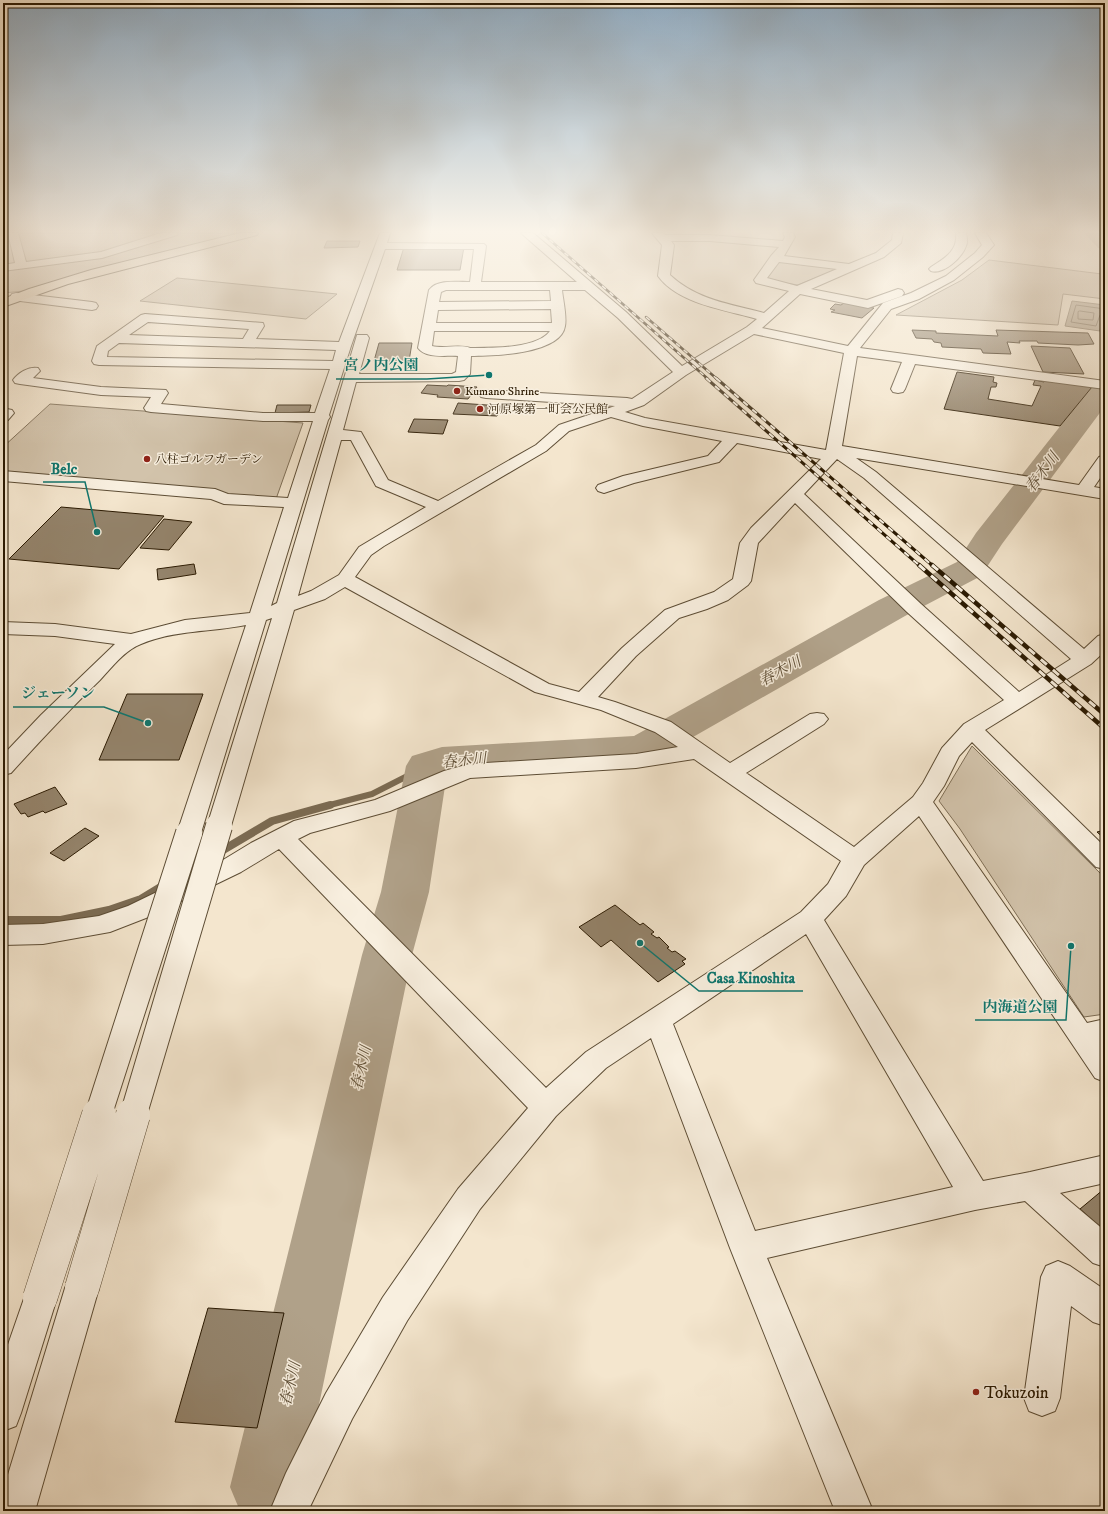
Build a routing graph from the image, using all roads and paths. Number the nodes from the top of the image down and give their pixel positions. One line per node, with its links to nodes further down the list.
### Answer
1 (77, 304): 9 (street)
2 (363, 304): 17 (street)
3 (373, 304): 25 (street)
4 (609, 304): 24 (street)
5 (714, 304): 11 (street)
6 (781, 304): 11 (street)
7 (894, 304): 19 (street)
8 (557, 305): 10 (street); 13 (street)
9 (92, 306)
10 (432, 306): 12 (street)
11 (764, 318): 14 (street)
12 (429, 327): 13 (street); 18 (street)
13 (559, 327): 18 (street)
14 (752, 330): 19 (street); 24 (street)
15 (116, 339): 16 (street); 16 (street); 23 (street)
16 (247, 344): 17 (street)
17 (344, 346): 21 (street)
18 (465, 350): 25 (street)
19 (851, 351): 20 (street); 35 (street)
20 (910, 359): 26 (street); 28 (street)
21 (339, 365): 23 (street); 32 (street)
22 (33, 370): 27 (street)
23 (94, 370): 27 (street)
24 (682, 372): 30 (street)
25 (351, 378): 33 (street)
26 (1099, 384)
27 (76, 387): 32 (street)
28 (898, 389)
29 (486, 394): 30 (street)
30 (639, 402): 31 (street)
31 (611, 412): 34 (street); 43 (street)
32 (322, 417): 42 (street)
33 (335, 435): 43 (street); 45 (street)
34 (732, 440): 35 (street); 38 (street)
35 (833, 453): 39 (street); 40 (street); 50 (street)
36 (1105, 460): 39 (street)
37 (3, 476): 42 (street)
38 (604, 488)
39 (1083, 491): 41 (street)
40 (795, 494): 51 (street); 52 (street)
41 (1105, 494)
42 (294, 503): 46 (street)
43 (439, 507): 44 (street)
44 (345, 579): 45 (street); 51 (street)
45 (285, 608): 46 (street); 78 (street, bridge)
46 (257, 618): 48 (street); 74 (street, bridge)
47 (3, 628): 48 (street)
48 (132, 640): 56 (street)
49 (1105, 640): 50 (street)
50 (1084, 660): 52 (street)
51 (584, 699): 55 (street)
52 (1017, 702): 54 (street)
53 (817, 719): 57 (street)
54 (972, 729): 58 (street); 61 (street)
55 (698, 751): 57 (street); 59 (street)
56 (3, 768)
57 (730, 773): 60 (street)
58 (921, 802): 60 (street); 65 (street)
59 (282, 837): 63 (street); 67 (street)
60 (855, 859): 62 (street)
61 (1105, 861)
62 (810, 919): 64 (street); 70 (street)
63 (3, 935)
64 (657, 1019): 67 (street); 71 (street)
65 (1093, 1033): 66 (street)
66 (1105, 1070)
67 (546, 1107): 79 (street)
68 (1105, 1169): 69 (street)
69 (1030, 1186): 70 (street); 72 (street)
70 (975, 1196): 71 (street)
71 (746, 1248): 77 (street)
72 (1105, 1252)
73 (1105, 1310): 75 (street)
74 (8, 1379): 76 (street)
75 (1042, 1398)
76 (3, 1413)
77 (852, 1510)
78 (16, 1511)
79 (289, 1511)

